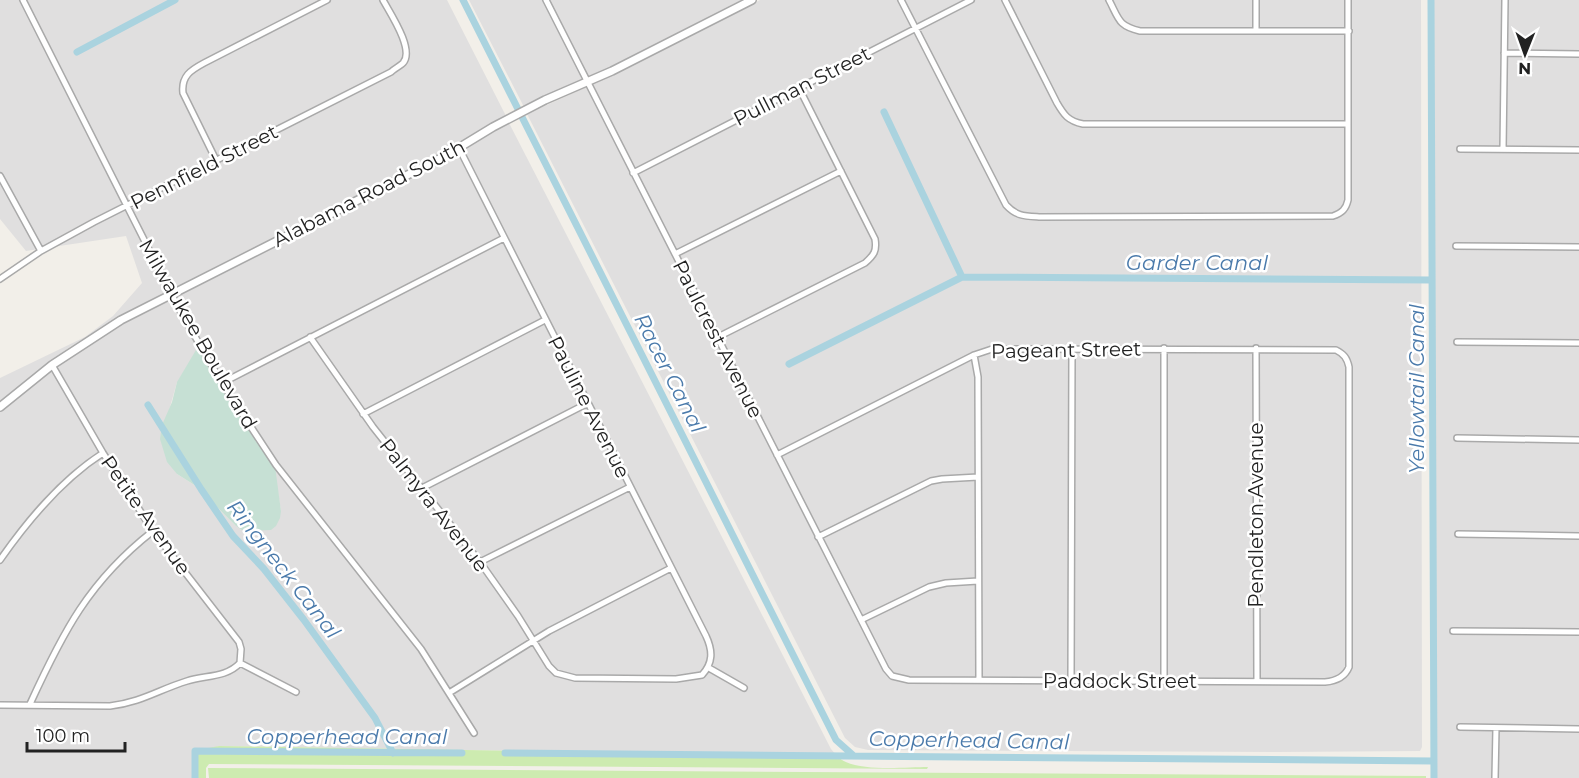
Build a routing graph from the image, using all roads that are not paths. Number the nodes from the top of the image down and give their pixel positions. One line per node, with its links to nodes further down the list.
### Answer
1 (22, 0): 29 (street, Milwaukee Boulevard)
2 (327, 0): 25 (street)
3 (383, 0): 25 (street, Pennfield Street)
4 (546, 0): 18 (street, Paulcrest Avenue)
5 (752, 0): 18 (street, Alabama Road South)
6 (901, 0): 13 (street)
7 (971, 0): 13 (street, Pullman Street)
8 (1005, 0): 20 (street)
9 (1109, 0): 14 (street)
10 (1256, 0): 14 (street)
11 (1348, 0): 15 (street)
12 (1505, 2): 16 (street)
13 (915, 29): 19 (street, Pullman Street); 20 (street)
14 (1256, 31): 15 (street)
15 (1349, 31): 20 (street)
16 (1504, 53): 17 (street); 22 (street)
17 (1579, 54)
18 (587, 83): 21 (street, Alabama Road South); 27 (street, Paulcrest Avenue)
19 (799, 88): 26 (street); 27 (street, Pullman Street)
20 (1348, 124)
21 (459, 148): 30 (street, Pauline Avenue); 36 (street, Alabama Road South)
22 (1503, 149): 23 (street); 24 (street)
23 (1460, 150)
24 (1579, 150)
25 (216, 160): 29 (street, Pennfield Street)
26 (841, 171): 34 (street); 39 (street)
27 (633, 172): 34 (street, Paulcrest Avenue)
28 (0, 176): 33 (street)
29 (127, 206): 33 (street, Pennfield Street); 36 (street, Milwaukee Boulevard)
30 (504, 238): 37 (street, Pauline Avenue); 38 (street)
31 (1456, 246): 32 (street)
32 (1579, 247)
33 (41, 251): 35 (street, Pennfield Street)
34 (675, 254): 39 (street, Paulcrest Avenue)
35 (0, 279)
36 (173, 294): 46 (street, Alabama Road South); 47 (street, Milwaukee Boulevard)
37 (545, 320): 48 (street, Pauline Avenue); 50 (street)
38 (310, 337): 47 (street); 50 (street, Palmyra Avenue)
39 (718, 337): 54 (street, Paulcrest Avenue)
40 (1457, 342): 41 (street)
41 (1579, 343)
42 (1072, 348): 43 (street, Pageant Street); 45 (street, Pageant Street); 75 (street)
43 (1164, 348): 44 (street, Pageant Street); 76 (street)
44 (1256, 348): 72 (street, Pageant Street); 77 (street, Pendleton Avenue)
45 (974, 355): 54 (street, Pageant Street); 55 (street)
46 (52, 365): 49 (street, Alabama Road South); 53 (street, Petite Avenue)
47 (222, 382): 80 (street, Milwaukee Boulevard)
48 (588, 403): 56 (street, Pauline Avenue); 57 (street)
49 (0, 407)
50 (363, 414): 57 (street, Palmyra Avenue)
51 (1457, 438): 52 (street)
52 (1579, 440)
53 (103, 453): 58 (street, Petite Avenue); 62 (street)
54 (777, 455): 61 (street, Paulcrest Avenue)
55 (978, 477): 61 (street); 65 (street)
56 (630, 487): 63 (street); 64 (street, Pauline Avenue)
57 (422, 488): 63 (street, Palmyra Avenue)
58 (153, 531): 70 (street, Petite Avenue); 81 (street)
59 (1458, 534): 60 (street)
60 (1579, 536)
61 (818, 537): 66 (street, Paulcrest Avenue)
62 (0, 560)
63 (480, 562): 69 (street, Palmyra Avenue)
64 (672, 568): 69 (street); 71 (street, Pauline Avenue)
65 (978, 581): 66 (street); 74 (street)
66 (861, 620): 73 (street, Paulcrest Avenue)
67 (1453, 631): 68 (street)
68 (1579, 632)
69 (534, 639): 71 (street, Palmyra Avenue); 80 (street)
70 (240, 663): 79 (street); 81 (street)
71 (709, 668): 78 (street)
72 (1346, 674): 77 (street, Paddock Street)
73 (892, 676): 74 (street, Paddock Street)
74 (979, 680): 75 (street, Paddock Street)
75 (1071, 681): 76 (street, Paddock Street)
76 (1164, 681): 77 (street, Paddock Street)
77 (1257, 681)
78 (744, 688)
79 (296, 692)
80 (449, 693): 86 (street, Milwaukee Boulevard)
81 (30, 704): 82 (street)
82 (0, 705)
83 (1460, 727): 84 (street)
84 (1496, 728): 85 (street); 87 (street)
85 (1579, 729)
86 (474, 733)
87 (1495, 778)

